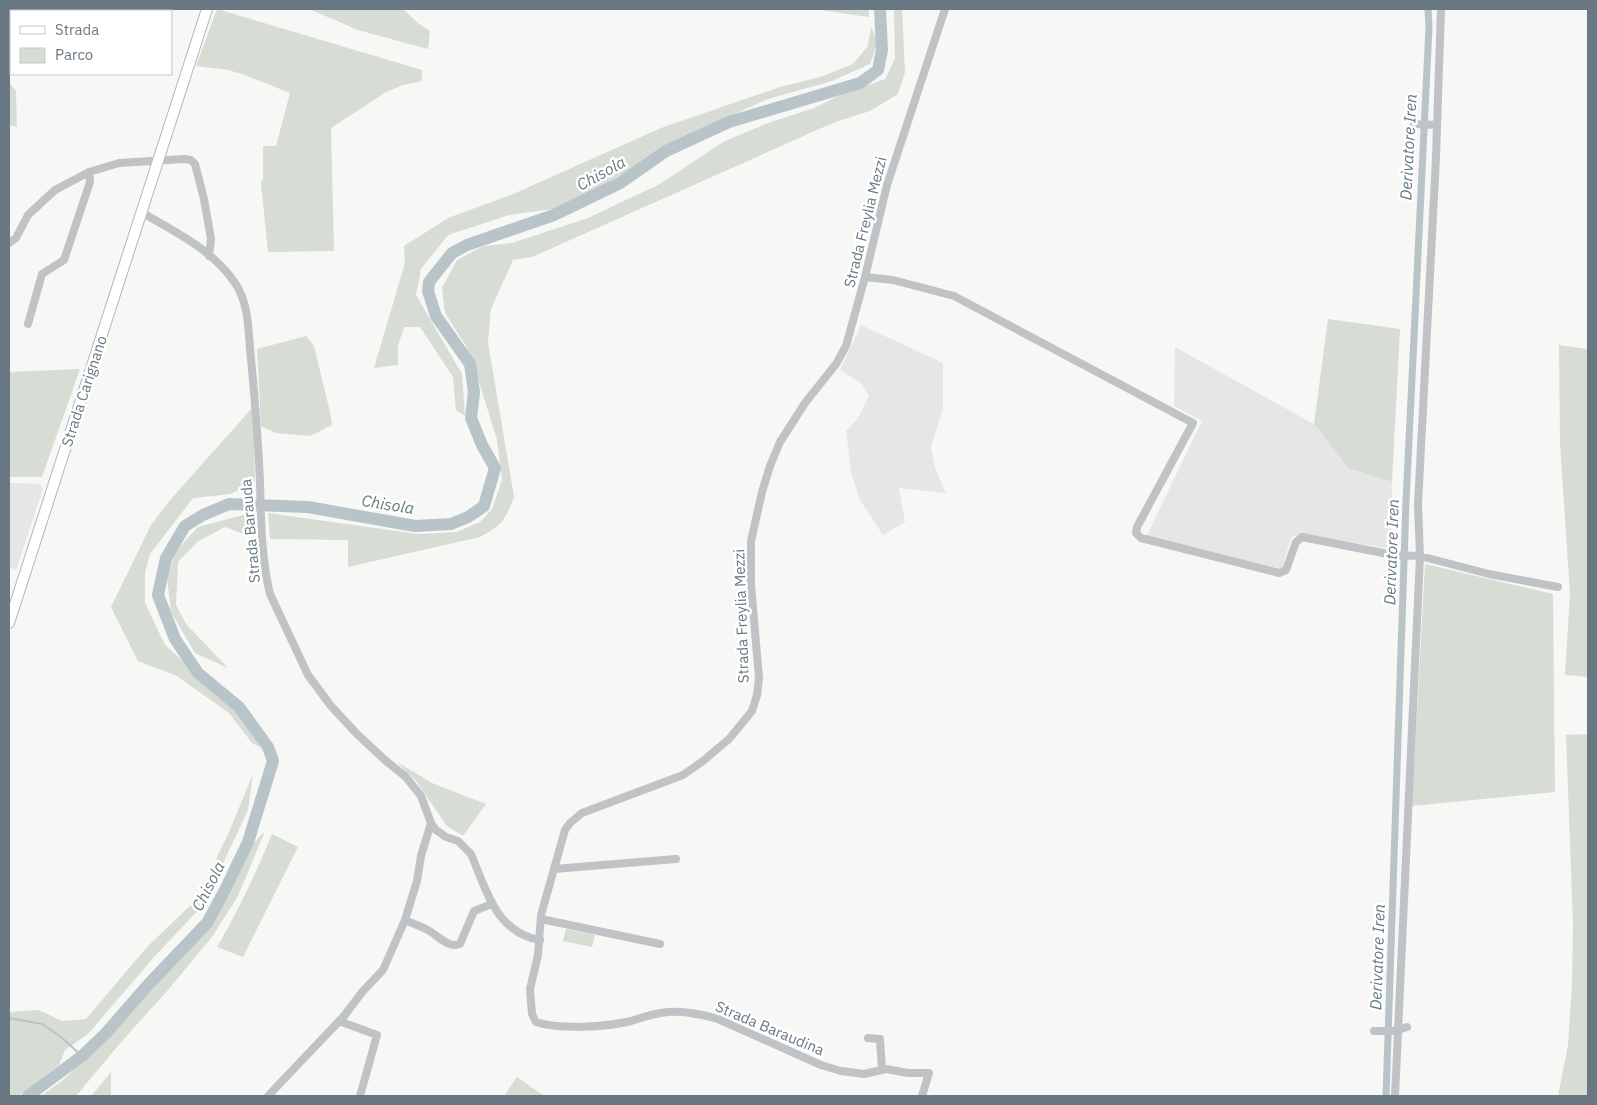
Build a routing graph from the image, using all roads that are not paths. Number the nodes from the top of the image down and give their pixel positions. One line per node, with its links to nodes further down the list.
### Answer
1 (207, 9): 6 (main road)
2 (945, 9): 11 (street, Strada Freylia Mezzi)
3 (1441, 9): 5 (street)
4 (1414, 124): 5 (street)
5 (1436, 125): 13 (street)
6 (158, 160): 7 (street); 8 (main road, Strada Carignano); 10 (street)
7 (89, 172): 9 (street); 12 (street)
8 (141, 212): 10 (street, Strada Barauda); 14 (main road, Strada Carignano)
9 (9, 243)
10 (209, 256): 18 (street, Strada Barauda)
11 (865, 277): 13 (street); 20 (street, Strada Freylia Mezzi)
12 (28, 324)
13 (1420, 556): 15 (street); 27 (street)
14 (26, 569): 16 (main road); 17 (main road)
15 (1558, 587)
16 (9, 604)
17 (9, 623)
18 (431, 823): 21 (street); 23 (street)
19 (676, 859): 20 (street)
20 (554, 869): 22 (street, Strada Freylia Mezzi)
21 (492, 904): 23 (street); 24 (street)
22 (541, 919): 24 (street, Strada Freylia Mezzi); 25 (street)
23 (405, 920): 26 (street)
24 (540, 940): 30 (street, Strada Baraudina)
25 (660, 944)
26 (340, 1021): 31 (street); 32 (street)
27 (1400, 1029): 28 (street); 34 (street)
28 (1374, 1031)
29 (868, 1038): 30 (street)
30 (882, 1070): 33 (street, Strada Baraudina)
31 (268, 1096)
32 (360, 1096)
33 (922, 1096)
34 (1395, 1096)

